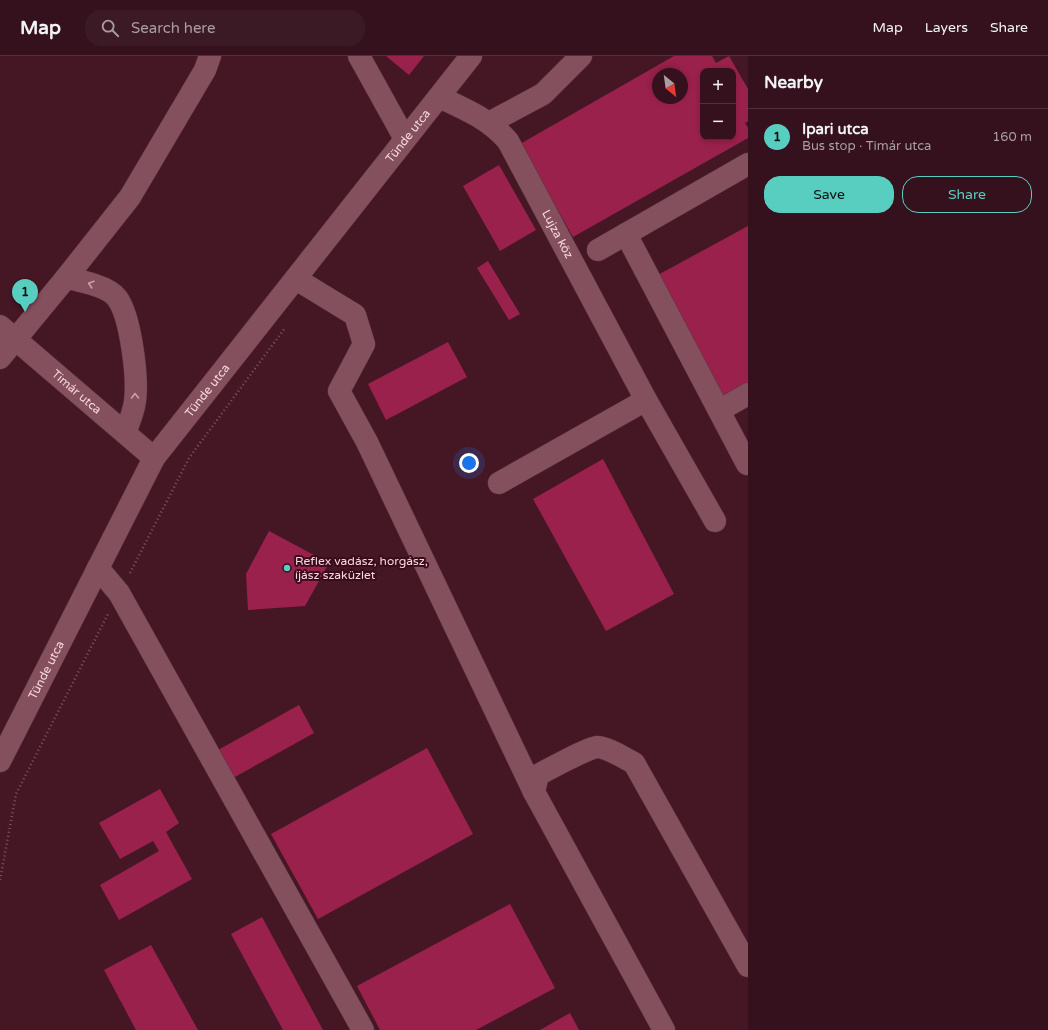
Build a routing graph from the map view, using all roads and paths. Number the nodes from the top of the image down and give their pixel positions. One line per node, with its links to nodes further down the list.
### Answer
1 (210, 56): 11 (street)
2 (359, 56): 7 (street)
3 (471, 56): 5 (street, Tünde utca)
4 (581, 56): 6 (street)
5 (439, 97): 6 (street, Lujza köz); 7 (street, Tünde utca)
6 (489, 123): 17 (street, Lujza köz)
7 (405, 139): 12 (street, Tünde utca)
8 (748, 164): 9 (street)
9 (626, 234): 10 (street); 18 (street)
10 (598, 250)
11 (66, 278): 14 (street); 19 (street, one-way to 11)
12 (296, 279): 20 (street, Tünde utca); 27 (street)
13 (286, 327): 25 (path)
14 (8, 332): 15 (street); 19 (street, Timár utca)
15 (0, 358)
16 (748, 394): 18 (street)
17 (646, 400): 22 (street); 23 (street, Lujza köz)
18 (720, 410): 21 (street)
19 (126, 433): 20 (street, Timár utca)
20 (154, 458): 24 (street, Tünde utca)
21 (747, 464)
22 (499, 483)
23 (715, 521)
24 (98, 568): 25 (street); 26 (street, Tünde utca)
25 (119, 593): 28 (path); 30 (street)
26 (0, 761)
27 (534, 792): 29 (street); 31 (street)
28 (0, 880)
29 (748, 966)
30 (363, 1030)
31 (664, 1030)

